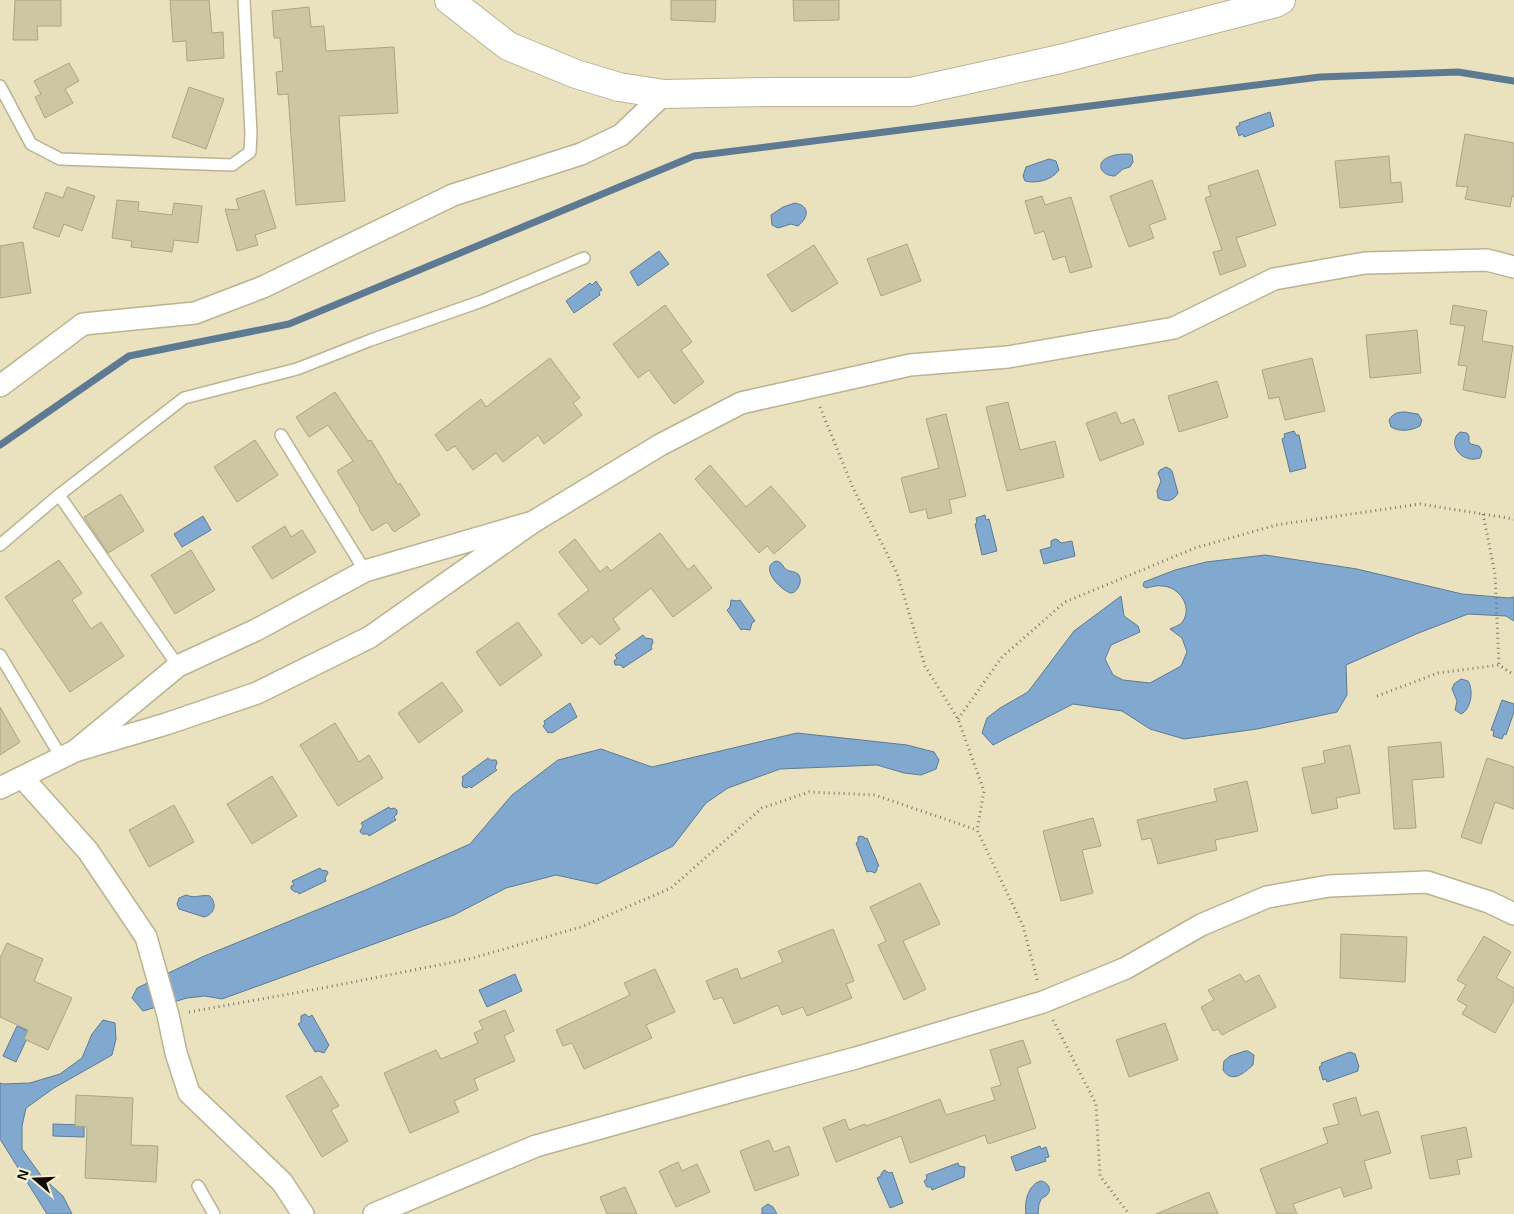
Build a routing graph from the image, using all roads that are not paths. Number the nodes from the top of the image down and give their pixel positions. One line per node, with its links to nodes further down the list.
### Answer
1 (244, 0): 4 (lane)
2 (449, 0): 5 (street)
3 (1281, 0): 5 (street)
4 (0, 86)
5 (664, 94): 8 (street)
6 (584, 258): 10 (lane)
7 (1514, 267): 11 (street)
8 (0, 386)
9 (281, 434): 13 (lane)
10 (59, 495): 12 (lane); 15 (lane)
11 (534, 522): 13 (street); 16 (street)
12 (0, 545)
13 (365, 571): 15 (street)
14 (0, 655): 16 (lane)
15 (178, 666): 16 (street)
16 (68, 754): 17 (street)
17 (22, 777): 18 (street); 22 (street)
18 (0, 788)
19 (1514, 914): 23 (street)
20 (198, 1186): 21 (lane)
21 (214, 1214)
22 (303, 1214)
23 (374, 1214)

